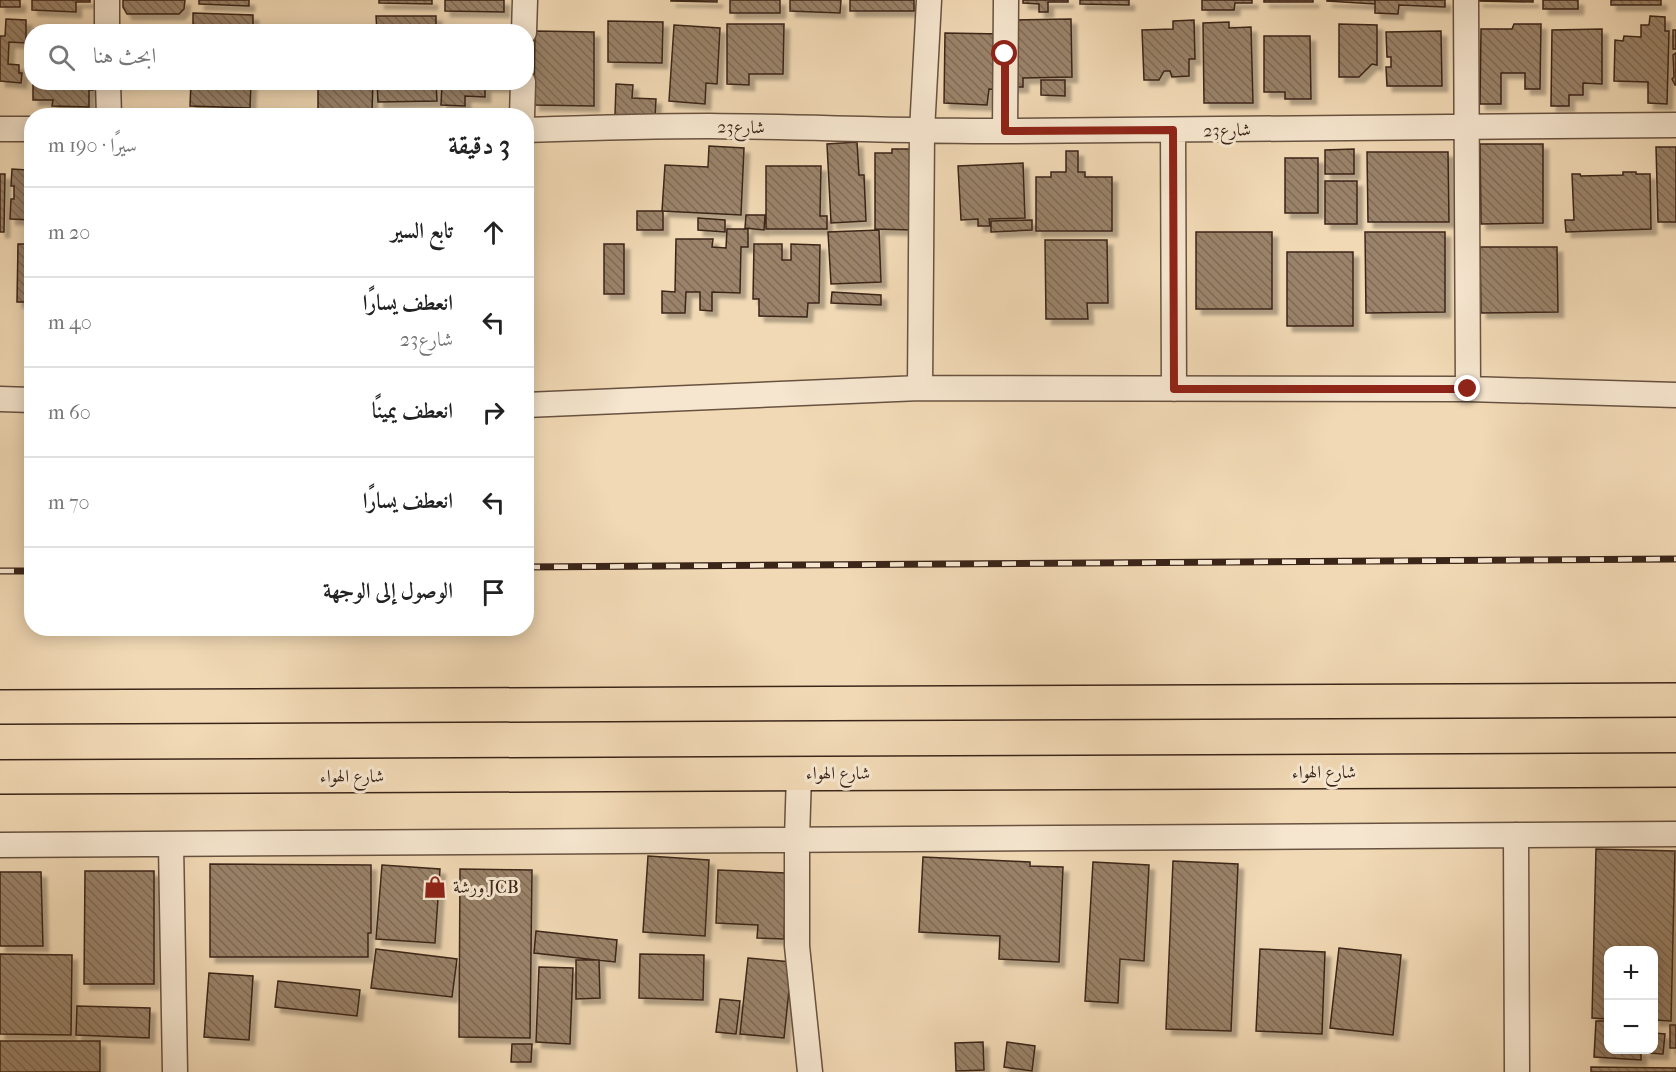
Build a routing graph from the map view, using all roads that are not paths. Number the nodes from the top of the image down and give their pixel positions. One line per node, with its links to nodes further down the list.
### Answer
1 (107, 0): 6 (street)
2 (525, 0): 7 (street)
3 (929, 0): 18 (street)
4 (1006, 0): 19 (street)
5 (1466, 0): 13 (street)
6 (107, 24)
7 (524, 24)
8 (108, 90): 10 (street)
9 (523, 90): 11 (street)
10 (109, 108)
11 (522, 108)
12 (1676, 125): 13 (street, شارع23)
13 (1466, 127): 17 (street, شارع23); 22 (street)
14 (0, 129): 15 (street)
15 (24, 129)
16 (534, 130): 18 (street, شارع23)
17 (1173, 130): 19 (street, شارع23); 21 (street)
18 (922, 131): 19 (street, شارع23); 20 (street)
19 (1005, 131)
20 (920, 388): 21 (street); 26 (street)
21 (1174, 389): 22 (street)
22 (1468, 389): 23 (street)
23 (1676, 395)
24 (0, 399): 25 (street)
25 (24, 400)
26 (534, 405)
27 (1676, 700): 28 (highway)
28 (0, 707)
29 (1676, 770): 30 (highway, شارع الهواء)
30 (799, 774): 31 (highway, شارع الهواء); 34 (street)
31 (0, 777)
32 (1676, 834): 33 (street)
33 (1516, 835): 34 (street); 39 (street)
34 (797, 839): 36 (street); 38 (street)
35 (0, 845): 36 (street)
36 (171, 845): 37 (street)
37 (175, 1072)
38 (810, 1072)
39 (1517, 1072)

